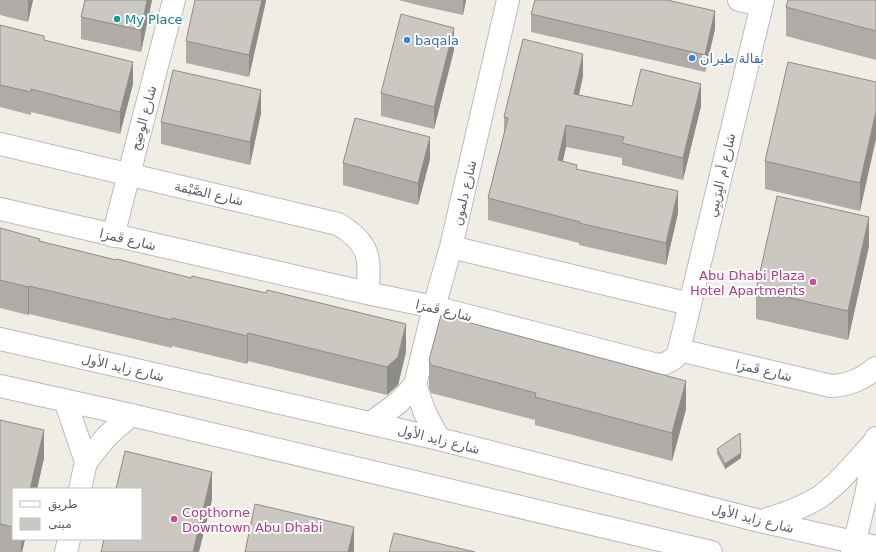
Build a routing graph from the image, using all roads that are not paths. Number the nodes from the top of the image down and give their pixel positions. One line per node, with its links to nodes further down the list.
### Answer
1 (174, 0): 6 (street, شارع الوِضِح)
2 (508, 0): 9 (street, شارع دلمون)
3 (739, 0): 4 (street)
4 (762, 3): 11 (street, شارع أم اليِرَيبِي)
5 (0, 144): 6 (street, شارع الصَّيْمَة)
6 (129, 174): 8 (street, شارع الوِضِح); 10 (street, شارع الصَّيْمَة)
7 (0, 209): 8 (street, شارع قَمرَا)
8 (113, 236): 10 (street, شارع قَمرَا)
9 (451, 247): 11 (street); 12 (street, شارع دلمون)
10 (367, 294): 12 (street, شارع قَمرَا)
11 (690, 304): 14 (street, شارع أم اليِرَيبِي)
12 (434, 307): 14 (street, شارع قَمرَا); 16 (street, شارع دلمون)
13 (0, 339): 20 (street, شارع زايد الأول)
14 (679, 350): 15 (street, شارع قَمرَا)
15 (876, 368)
16 (415, 385): 20 (street, شارع دلمون); 21 (street)
17 (0, 386): 18 (street)
18 (66, 400): 19 (street); 23 (street)
19 (131, 415): 23 (street); 30 (street)
20 (371, 423): 21 (street, شارع زايد الأول)
21 (439, 439): 25 (street, شارع زايد الأول)
22 (876, 439): 25 (street); 27 (street)
23 (86, 462): 24 (street)
24 (80, 488)
25 (760, 521): 27 (street, شارع زايد الأول)
26 (69, 540): 29 (street)
27 (853, 547): 28 (street, شارع زايد الأول)
28 (876, 547)
29 (66, 552)
30 (711, 552)

